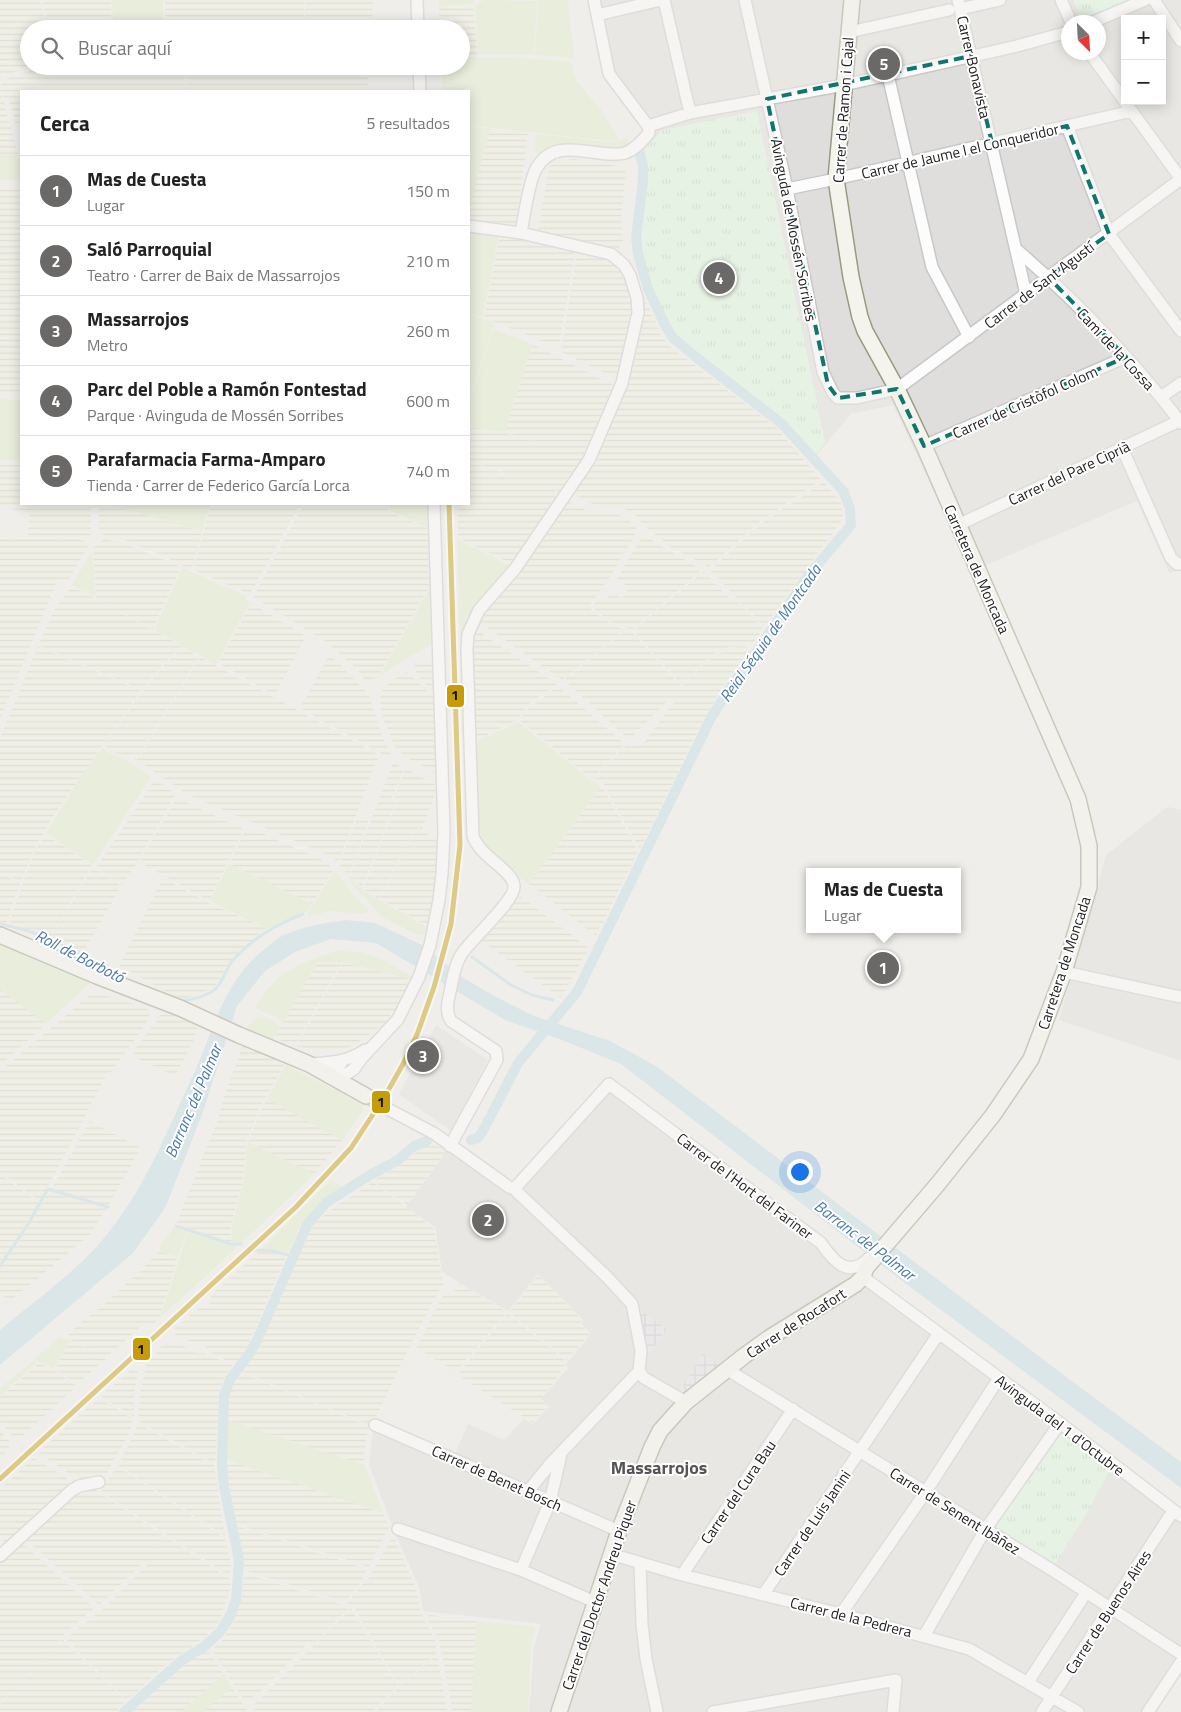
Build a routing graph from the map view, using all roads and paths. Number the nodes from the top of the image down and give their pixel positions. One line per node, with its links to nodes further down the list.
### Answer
1 (417, 0): 14 (street)
2 (594, 0): 11 (street)
3 (663, 0): 11 (street); 26 (street)
4 (745, 0): 24 (street, Avinguda de Mossén Sorribes)
5 (852, 0): 15 (street, Carrer de Ramon i Cajal)
6 (1000, 0): 10 (street)
7 (1061, 0): 12 (street)
8 (1145, 0): 13 (street)
9 (1154, 0): 17 (street)
10 (955, 6): 15 (street); 18 (street, Carrer Bonavista)
11 (597, 15): 27 (street)
12 (1068, 15)
13 (1106, 16)
14 (418, 20)
15 (849, 32): 22 (street, Carrer de Ramon i Cajal)
16 (1061, 34): 18 (street)
17 (1181, 41)
18 (971, 56): 21 (street); 29 (street, Carrer Bonavista)
19 (1094, 60): 25 (street)
20 (419, 75): 23 (street)
21 (888, 75): 22 (street); 30 (street)
22 (844, 85): 24 (street); 31 (street, Carrer de Ramon i Cajal)
23 (420, 90)
24 (767, 99): 26 (street); 33 (street, Avinguda de Mossén Sorribes)
25 (1132, 111): 28 (street, Carrer de Jaume I el Conqueridor); 32 (street)
26 (690, 113): 27 (street)
27 (648, 126): 35 (street)
28 (1067, 126): 29 (street, Carrer de Jaume I el Conqueridor); 36 (street)
29 (992, 143): 30 (street, Carrer de Jaume I el Conqueridor); 37 (street, Carrer Bonavista)
30 (908, 162): 31 (street, Carrer de Jaume I el Conqueridor); 41 (street)
31 (836, 179): 33 (street, Carrer de Jaume I el Conqueridor); 44 (street, Carrer de Ramon i Cajal)
32 (1181, 179): 36 (street, Carrer de Sant Agustí)
33 (787, 189): 44 (street, Avinguda de Mossén Sorribes)
34 (470, 226): 35 (street)
35 (521, 233): 62 (street)
36 (1109, 234): 38 (street, Carrer de Sant Agustí); 40 (street)
37 (1017, 250): 38 (street); 39 (street, Carrer Bonavista)
38 (1048, 277): 39 (street, Carrer de Sant Agustí); 42 (street, Camí de la Cossa)
39 (1026, 294): 41 (street, Carrer de Sant Agustí)
40 (1181, 331)
41 (969, 337): 44 (street, Carrer de Sant Agustí)
42 (1126, 357): 45 (street, Camí de la Cossa); 47 (street, Carrer de Cristòfol Colom)
43 (1181, 383): 45 (street)
44 (897, 389): 47 (street, Carretera de Moncada)
45 (1161, 397): 46 (street, Camí de la Cossa)
46 (1180, 422): 48 (street, Carrer del Pare Ciprià)
47 (924, 446): 50 (street, Carretera de Moncada)
48 (1122, 448): 50 (street, Carrer del Pare Ciprià); 51 (street)
49 (434, 505): 55 (street)
50 (958, 525): 53 (street, Carretera de Moncada)
51 (1181, 564)
52 (0, 935): 57 (street)
53 (1064, 972): 54 (street); 64 (street, Carretera de Moncada)
54 (1181, 997)
55 (378, 1040): 56 (street); 58 (street)
56 (342, 1061): 57 (street); 59 (street)
57 (309, 1064): 59 (street)
58 (354, 1069): 59 (street); 60 (street)
59 (338, 1080): 60 (street)
60 (366, 1096)
61 (388, 1109): 62 (street)
62 (450, 1146): 63 (street)
63 (514, 1189): 64 (street, Carrer de l'Hort del Fariner); 67 (street)
64 (864, 1270): 65 (street); 66 (street, Carrer de Rocafort)
65 (939, 1333): 68 (street, Avinguda del 1 d'Octubre); 73 (street, Carrer de Luis Janini)
66 (728, 1370): 69 (street, Carrer de Rocafort); 70 (street, Carrer de Senent Ibàñez)
67 (639, 1371): 69 (street); 74 (street)
68 (999, 1378): 71 (street, Avinguda del 1 d'Octubre); 77 (street)
69 (686, 1402): 82 (street, Carrer del Doctor Andreu Piquer)
70 (793, 1409): 73 (street, Carrer de Senent Ibàñez); 87 (street, Carrer del Cura Bau)
71 (1060, 1423): 79 (street, Avinguda del 1 d'Octubre); 81 (street)
72 (375, 1425): 76 (street, Carrer de Benet Bosch)
73 (860, 1451): 77 (street, Carrer de Senent Ibàñez); 89 (street, Carrer de Luis Janini)
74 (562, 1452): 76 (street); 78 (street)
75 (99, 1482): 84 (street)
76 (529, 1490): 78 (street, Carrer de Benet Bosch)
77 (924, 1493): 81 (street, Carrer de Senent Ibàñez); 92 (street)
78 (550, 1502): 82 (street, Carrer de Benet Bosch); 86 (street)
79 (1177, 1514): 91 (street, Carrer de Buenos Aires)
80 (398, 1529): 86 (street)
81 (985, 1530): 88 (street, Carrer de Senent Ibàñez); 93 (street)
82 (619, 1531): 83 (street, Carrer del Doctor Andreu Piquer)
83 (611, 1554): 85 (street, Carrer de la Pedrera); 90 (street, Carrer del Doctor Andreu Piquer)
84 (0, 1556)
85 (640, 1563): 87 (street, Carrer de la Pedrera); 99 (street)
86 (521, 1570): 90 (street)
87 (682, 1575): 89 (street, Carrer de la Pedrera)
88 (1086, 1593): 91 (street, Carrer de Senent Ibàñez); 96 (street)
89 (763, 1595): 92 (street, Carrer de la Pedrera)
90 (595, 1602): 98 (street, Carrer del Doctor Andreu Piquer)
91 (1110, 1609): 94 (street, Carrer de Senent Ibàñez); 97 (street, Carrer de Buenos Aires)
92 (842, 1614): 93 (street, Carrer de la Pedrera)
93 (924, 1636): 96 (street, Carrer de la Pedrera)
94 (1181, 1654)
95 (1181, 1662): 104 (street)
96 (1028, 1682): 97 (street, Carrer de la Pedrera)
97 (1053, 1696): 102 (street, Carrer de Buenos Aires); 103 (street, Carrer de la Pedrera)
98 (559, 1712)
99 (657, 1712)
100 (713, 1712): 101 (street)
101 (893, 1712)
102 (1042, 1712)
103 (1078, 1712)
104 (1148, 1712)

